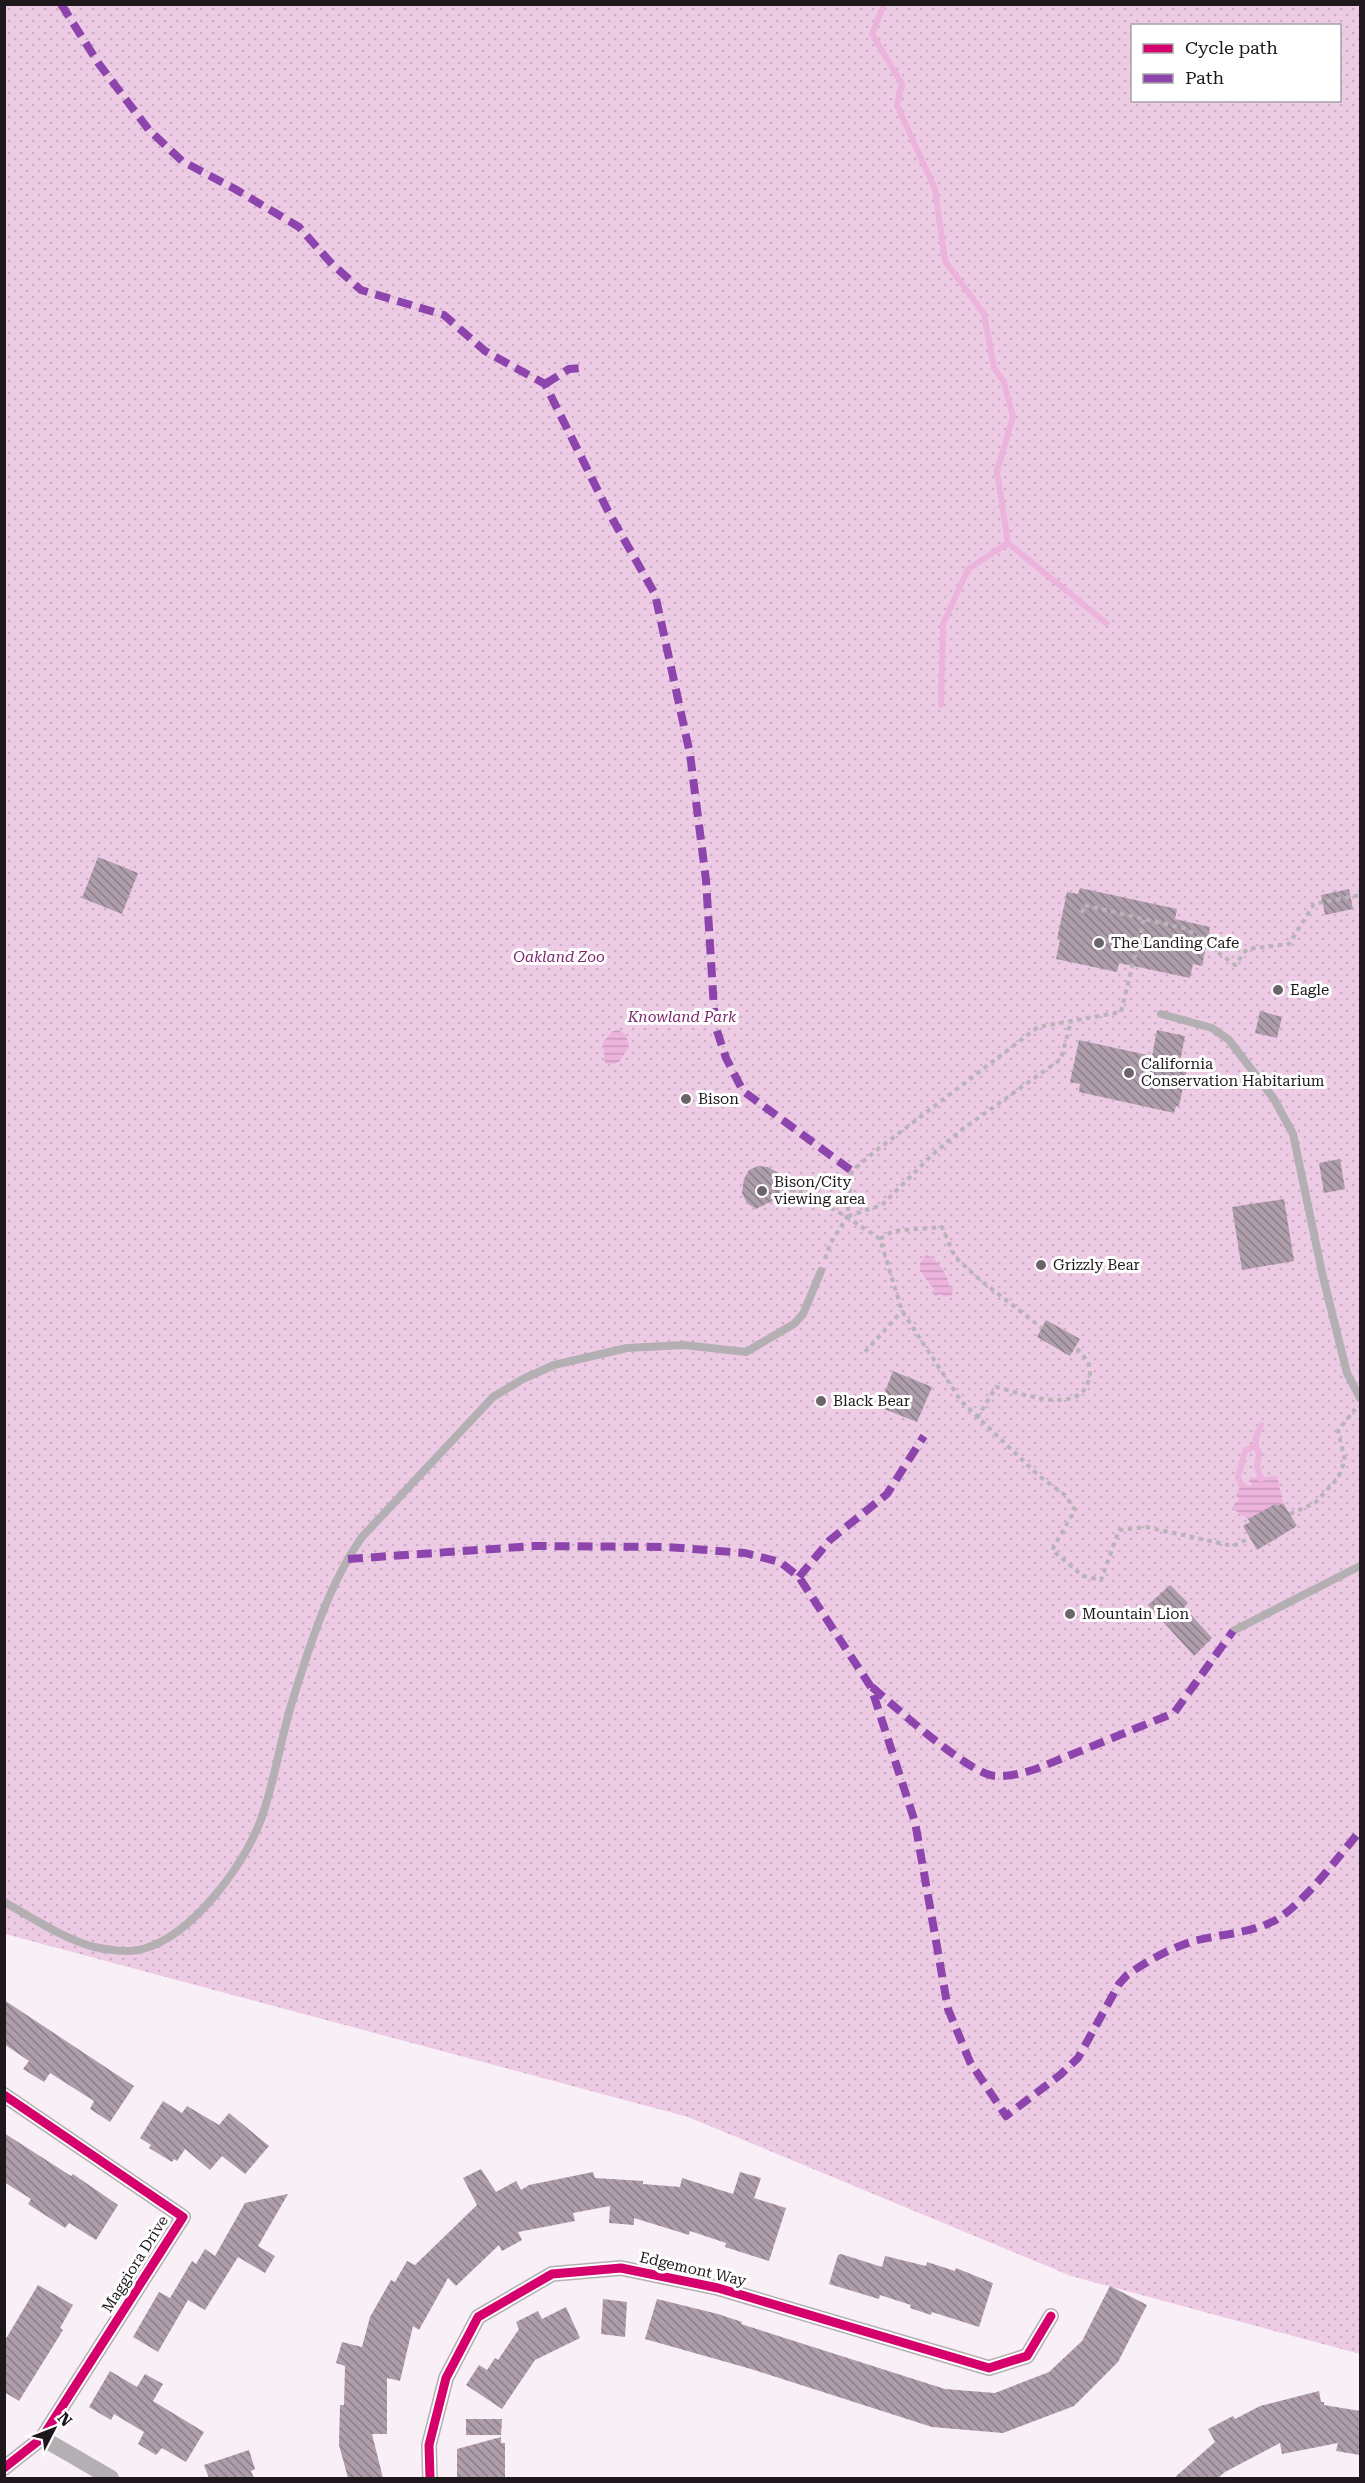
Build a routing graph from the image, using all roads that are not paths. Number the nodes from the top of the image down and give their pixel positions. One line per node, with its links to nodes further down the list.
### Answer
1 (1161, 1014): 3 (lane)
2 (820, 1271): 6 (lane)
3 (1360, 1400)
4 (1360, 1566): 5 (lane)
5 (1233, 1631)
6 (4, 1902)
7 (4, 2095): 9 (street, Maggiora Drive)
8 (1051, 2316): 12 (street, Edgemont Way)
9 (42, 2438): 10 (street, Maggiora Drive); 11 (street)
10 (4, 2468)
11 (111, 2478)
12 (430, 2478)

